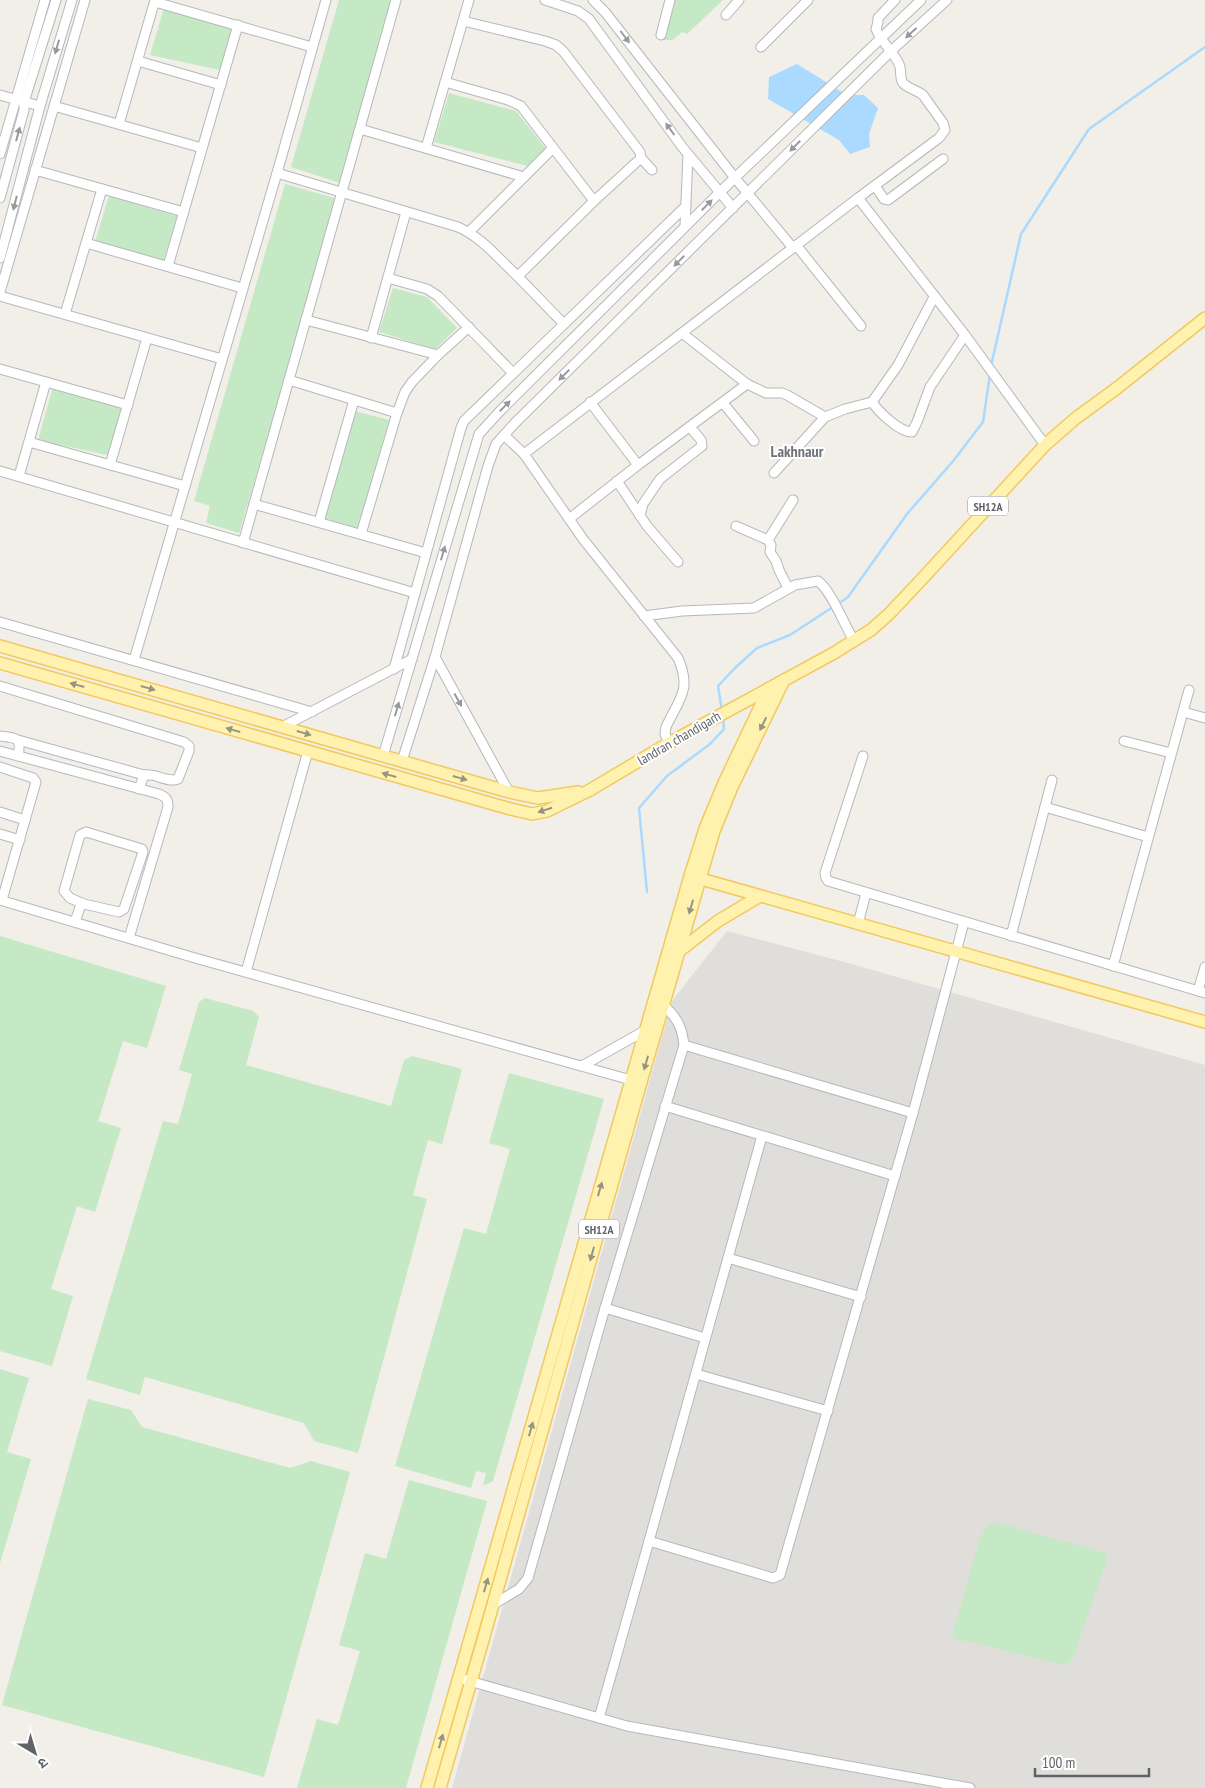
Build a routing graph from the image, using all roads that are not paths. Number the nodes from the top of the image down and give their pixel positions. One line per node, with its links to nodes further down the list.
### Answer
1 (45, 0): 29 (street)
2 (56, 0): 29 (street)
3 (72, 0): 30 (street, one-way to 30)
4 (85, 0): 31 (street)
5 (326, 0): 22 (street)
6 (396, 0): 33 (street)
7 (469, 0): 18 (street)
8 (545, 0): 38 (street, one-way to 8)
9 (593, 0): 45 (street, one-way to 45)
10 (670, 0): 20 (street)
11 (739, 0): 17 (street)
12 (808, 0): 23 (street)
13 (896, 0): 21 (street)
14 (921, 0): 21 (street)
15 (947, 0): 24 (street, one-way to 24)
16 (155, 1): 19 (street); 25 (street)
17 (726, 15)
18 (463, 21): 26 (street); 39 (street)
19 (238, 26): 22 (street); 27 (street)
20 (661, 35)
21 (880, 38): 24 (street); 45 (street)
22 (312, 47): 43 (street)
23 (761, 47)
24 (891, 51): 46 (street); 50 (street, one-way to 50)
25 (138, 61): 27 (street); 32 (street)
26 (445, 82): 35 (street); 36 (street)
27 (220, 85): 34 (street)
28 (0, 94): 29 (street)
29 (20, 100): 30 (street); 37 (street); 51 (street, one-way to 29)
30 (40, 106): 59 (street, one-way to 59)
31 (54, 106): 32 (street); 41 (street)
32 (119, 124): 34 (street)
33 (360, 129): 35 (street); 48 (street)
34 (202, 148): 56 (street)
35 (426, 148): 44 (street)
36 (553, 148): 44 (street); 53 (street)
37 (0, 154)
38 (688, 154): 49 (street); 54 (street)
39 (641, 158): 42 (street); 53 (street)
40 (943, 159): 46 (street)
41 (36, 170): 47 (street); 70 (street)
42 (652, 170)
43 (277, 173): 48 (street); 69 (street)
44 (524, 178): 60 (street)
45 (735, 178): 49 (street); 50 (street)
46 (875, 186): 52 (street)
47 (102, 189): 56 (street); 61 (street)
48 (342, 193): 57 (street); 74 (street)
49 (719, 193): 55 (street); 58 (street, one-way to 49)
50 (748, 193): 55 (street); 62 (street)
51 (0, 198)
52 (858, 198): 62 (street); 71 (street)
53 (594, 201): 66 (street)
54 (686, 206): 58 (street); 65 (street)
55 (732, 208): 97 (street, one-way to 97)
56 (184, 212): 64 (street)
57 (406, 212): 60 (street); 67 (street)
58 (685, 226): 68 (street)
59 (4, 230): 63 (street)
60 (469, 232): 66 (street)
61 (86, 243): 64 (street); 72 (street)
62 (794, 247): 76 (street); 78 (street)
63 (0, 258)
64 (168, 266): 69 (street)
65 (617, 272): 68 (street); 75 (street)
66 (518, 276): 75 (street)
67 (388, 278): 77 (street); 81 (street)
68 (626, 286): 128 (street, one-way to 68)
69 (242, 288): 83 (street)
70 (0, 294): 72 (street)
71 (934, 297): 79 (street); 91 (street)
72 (65, 314): 80 (street)
73 (1205, 318): 100 (main road, SH12A / SH12A)
74 (306, 320): 81 (street); 86 (street)
75 (563, 323): 85 (street)
76 (861, 326)
77 (469, 327): 82 (street); 85 (street)
78 (682, 333): 88 (street); 90 (street)
79 (965, 335): 91 (street); 100 (street)
80 (147, 338): 83 (street); 93 (street)
81 (371, 338): 82 (street)
82 (438, 355): 94 (street)
83 (222, 359): 108 (street)
84 (0, 369): 87 (street)
85 (513, 373): 119 (street)
86 (289, 380): 89 (street); 110 (street)
87 (46, 382): 93 (street); 99 (street)
88 (748, 384): 92 (street); 95 (street)
89 (354, 400): 94 (street); 113 (street)
90 (590, 402): 101 (street); 103 (street)
91 (872, 402): 95 (street)
92 (722, 403): 96 (street); 98 (street)
93 (128, 405): 102 (street)
94 (397, 413): 116 (street)
95 (825, 417): 105 (street)
96 (690, 427): 103 (street); 111 (street)
97 (504, 435): 101 (street); 127 (street)
98 (754, 440)
99 (29, 442): 102 (street); 106 (street)
100 (1045, 445): 125 (main road, SH12A / SH12A)
101 (524, 454): 112 (street)
102 (110, 465): 108 (street)
103 (638, 465): 107 (street)
104 (0, 471): 106 (street)
105 (774, 473)
106 (19, 476): 114 (street)
107 (617, 481): 111 (street); 112 (street)
108 (185, 486): 114 (street)
109 (793, 500): 117 (street)
110 (254, 504): 113 (street); 118 (street)
111 (640, 516): 120 (street)
112 (569, 519): 123 (street)
113 (319, 522): 116 (street)
114 (174, 523): 118 (street); 129 (street)
115 (736, 526): 117 (street)
116 (361, 534): 119 (street)
117 (768, 540): 121 (street)
118 (243, 543): 122 (street)
119 (426, 553): 122 (street)
120 (678, 562)
121 (788, 588): 123 (street); 125 (street)
122 (415, 593): 131 (street)
123 (644, 616): 143 (street)
124 (0, 622): 129 (street)
125 (854, 641): 132 (main road, SH12A / SH12A)
126 (0, 646): 139 (main road, one-way to 139)
127 (435, 657): 150 (street); 156 (street, one-way to 156)
128 (412, 659): 131 (street); 148 (street, one-way to 128)
129 (134, 660): 136 (street)
130 (0, 663): 145 (main road, landran chandigarh, one-way to 130)
131 (394, 669): 136 (street)
132 (784, 680): 134 (main road, SH12A / SH12A); 163 (main road, SH12A, one-way to 163)
133 (0, 686): 152 (street)
134 (769, 688): 143 (main road, landran chandigarh); 163 (main road, SH12A)
135 (1189, 690): 137 (street)
136 (312, 712): 139 (street)
137 (1183, 712): 138 (street); 146 (street)
138 (1205, 718)
139 (282, 727): 148 (main road, one-way to 148)
140 (0, 736): 141 (street)
141 (18, 740): 147 (street); 152 (street)
142 (1124, 741): 146 (street)
143 (668, 743): 155 (main road, landran chandigarh)
144 (0, 751): 147 (street)
145 (308, 752): 155 (main road, landran chandigarh, one-way to 145); 178 (street)
146 (1171, 753): 161 (street)
147 (18, 756): 154 (street)
148 (383, 756): 150 (main road)
149 (863, 756): 165 (street)
150 (402, 761): 156 (main road, one-way to 156)
151 (0, 767): 159 (street)
152 (144, 775): 154 (street)
153 (1052, 780): 157 (street)
154 (139, 788): 173 (street)
155 (590, 790): 156 (main road)
156 (509, 792)
157 (1045, 807): 161 (street); 172 (street)
158 (0, 812): 159 (street)
159 (25, 820): 162 (street)
160 (0, 834): 162 (street)
161 (1148, 837): 176 (street)
162 (20, 840): 164 (street)
163 (695, 877): 166 (main road); 175 (main road, SH12A, one-way to 175); 182 (main road, SH12A)
164 (4, 881): 167 (street)
165 (866, 893): 170 (street); 171 (street)
166 (760, 896): 171 (main road); 175 (main road)
167 (1, 900): 169 (street)
168 (84, 904): 168 (street); 169 (street)
169 (74, 922): 173 (street)
170 (964, 922): 172 (street); 174 (street)
171 (858, 924): 174 (main road)
172 (1011, 936): 176 (street)
173 (129, 938): 178 (street)
174 (955, 951): 181 (main road); 187 (street)
175 (678, 952): 180 (main road, SH12A)
176 (1112, 966): 179 (street)
177 (1205, 968): 179 (street)
178 (246, 972): 184 (street)
179 (1201, 992)
180 (663, 1005): 183 (street); 185 (main road, SH12A, one-way to 185)
181 (1205, 1022)
182 (646, 1030): 184 (street); 185 (main road, SH12A)
183 (684, 1045): 186 (street); 187 (street)
184 (582, 1066): 185 (street)
185 (636, 1081): 197 (main road, SH12A, one-way to 197); 198 (main road, SH12A, one-way to 185)
186 (665, 1106): 188 (street); 192 (street)
187 (913, 1113): 189 (street)
188 (762, 1136): 189 (street); 190 (street)
189 (895, 1176): 191 (street)
190 (728, 1258): 191 (street); 193 (street)
191 (861, 1297): 195 (street)
192 (605, 1308): 193 (street); 197 (street)
193 (705, 1338): 194 (street)
194 (696, 1374): 195 (street); 196 (street)
195 (828, 1412): 196 (street)
196 (649, 1541): 199 (street)
197 (494, 1604): 198 (main road, SH12A)
198 (465, 1680): 199 (street); 200 (main road, SH12A, one-way to 198); 201 (main road, SH12A)
199 (599, 1718): 202 (street)
200 (427, 1788)
201 (440, 1788)
202 (970, 1788)

